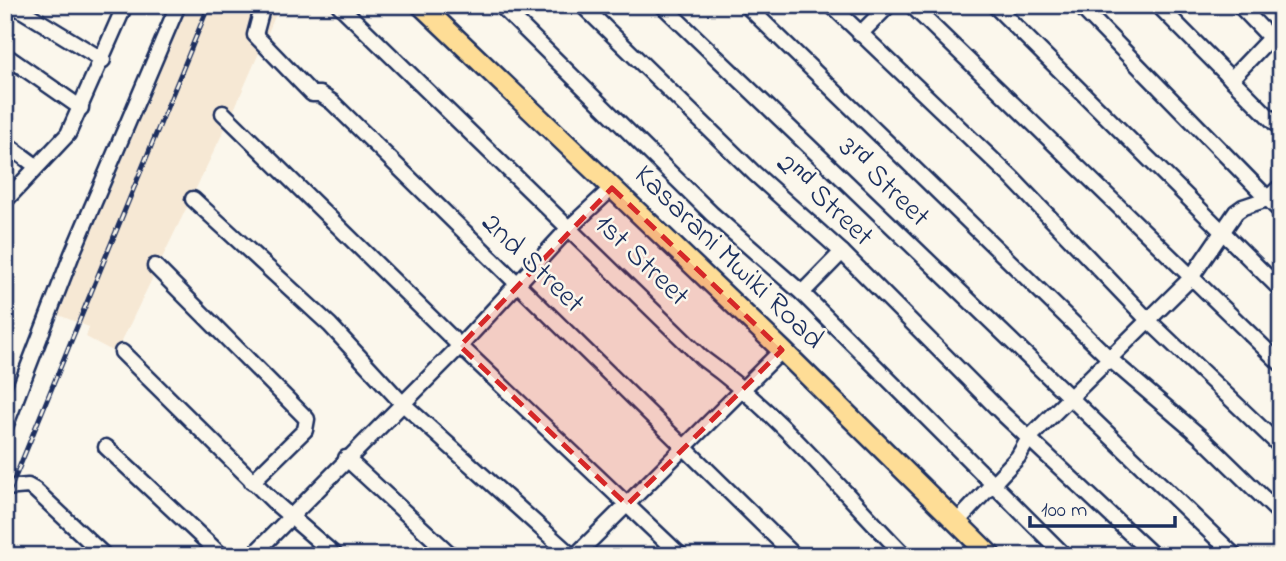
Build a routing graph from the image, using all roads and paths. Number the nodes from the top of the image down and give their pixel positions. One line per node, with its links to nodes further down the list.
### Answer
1 (13, 5): 21 (street)
2 (125, 5): 21 (street)
3 (177, 5): 51 (street)
4 (263, 5): 39 (street, 2nd Street)
5 (339, 5): 34 (street, 1st Street)
6 (421, 5): 29 (main road, Kasarani Mwiki Road)
7 (500, 5): 41 (street)
8 (582, 5): 36 (street, 2ⁿᵈ Street)
9 (662, 5): 49 (street, 3ʳᵈ Street)
10 (746, 5): 46 (street)
11 (831, 5): 18 (street)
12 (889, 5): 18 (street)
13 (911, 5): 38 (street)
14 (994, 5): 35 (street)
15 (1079, 5): 31 (street)
16 (1158, 5): 22 (street)
17 (1239, 5): 19 (street)
18 (860, 34): 42 (street)
19 (1275, 44): 22 (street)
20 (5, 55): 23 (street)
21 (103, 60): 23 (street)
22 (1231, 79): 25 (street)
23 (81, 107): 27 (street)
24 (223, 113): 43 (street)
25 (1281, 129)
26 (5, 143): 27 (street)
27 (36, 166): 32 (street)
28 (1281, 186): 31 (street)
29 (612, 188): 34 (street); 44 (main road, Kasarani Mwiki Road)
30 (193, 199): 50 (street)
31 (1267, 199): 33 (street); 35 (street)
32 (5, 201)
33 (1281, 212)
34 (569, 228): 39 (street); 48 (street, 1st Street)
35 (1223, 231): 38 (street); 40 (street)
36 (842, 252): 41 (street); 52 (street, 2ⁿᵈ Street)
37 (155, 267): 57 (street)
38 (1190, 279): 42 (street); 47 (street)
39 (515, 285): 43 (street); 55 (street, 2nd Street)
40 (1281, 290)
41 (802, 293): 58 (street)
42 (1149, 321): 46 (street); 54 (street)
43 (460, 346): 50 (street); 60 (street)
44 (782, 351): 48 (street); 63 (main road, Kasarani Mwiki Road)
45 (122, 352): 57 (street)
46 (1111, 360): 49 (street); 61 (street)
47 (1281, 365)
48 (746, 389): 55 (street); 72 (street, 1st Street)
49 (1069, 397): 52 (street); 76 (street, 3ʳᵈ Street)
50 (401, 402): 56 (street); 69 (street)
51 (5, 427)
52 (1028, 438): 58 (street); 75 (street, 2ⁿᵈ Street)
53 (106, 447): 66 (street)
54 (1281, 447)
55 (682, 448): 60 (street); 71 (street, 2nd Street)
56 (346, 458): 62 (street); 68 (street)
57 (253, 482): 62 (street)
58 (992, 482): 63 (street); 74 (street)
59 (5, 488): 65 (street)
60 (627, 505): 69 (street); 70 (street)
61 (1280, 511)
62 (291, 516): 64 (street); 67 (street)
63 (956, 523): 73 (main road, Kasarani Mwiki Road)
64 (334, 555)
65 (105, 556)
66 (222, 556)
67 (252, 556)
68 (452, 556)
69 (573, 556)
70 (681, 556)
71 (794, 556)
72 (905, 556)
73 (991, 556)
74 (1065, 556)
75 (1154, 556)
76 (1235, 556)

